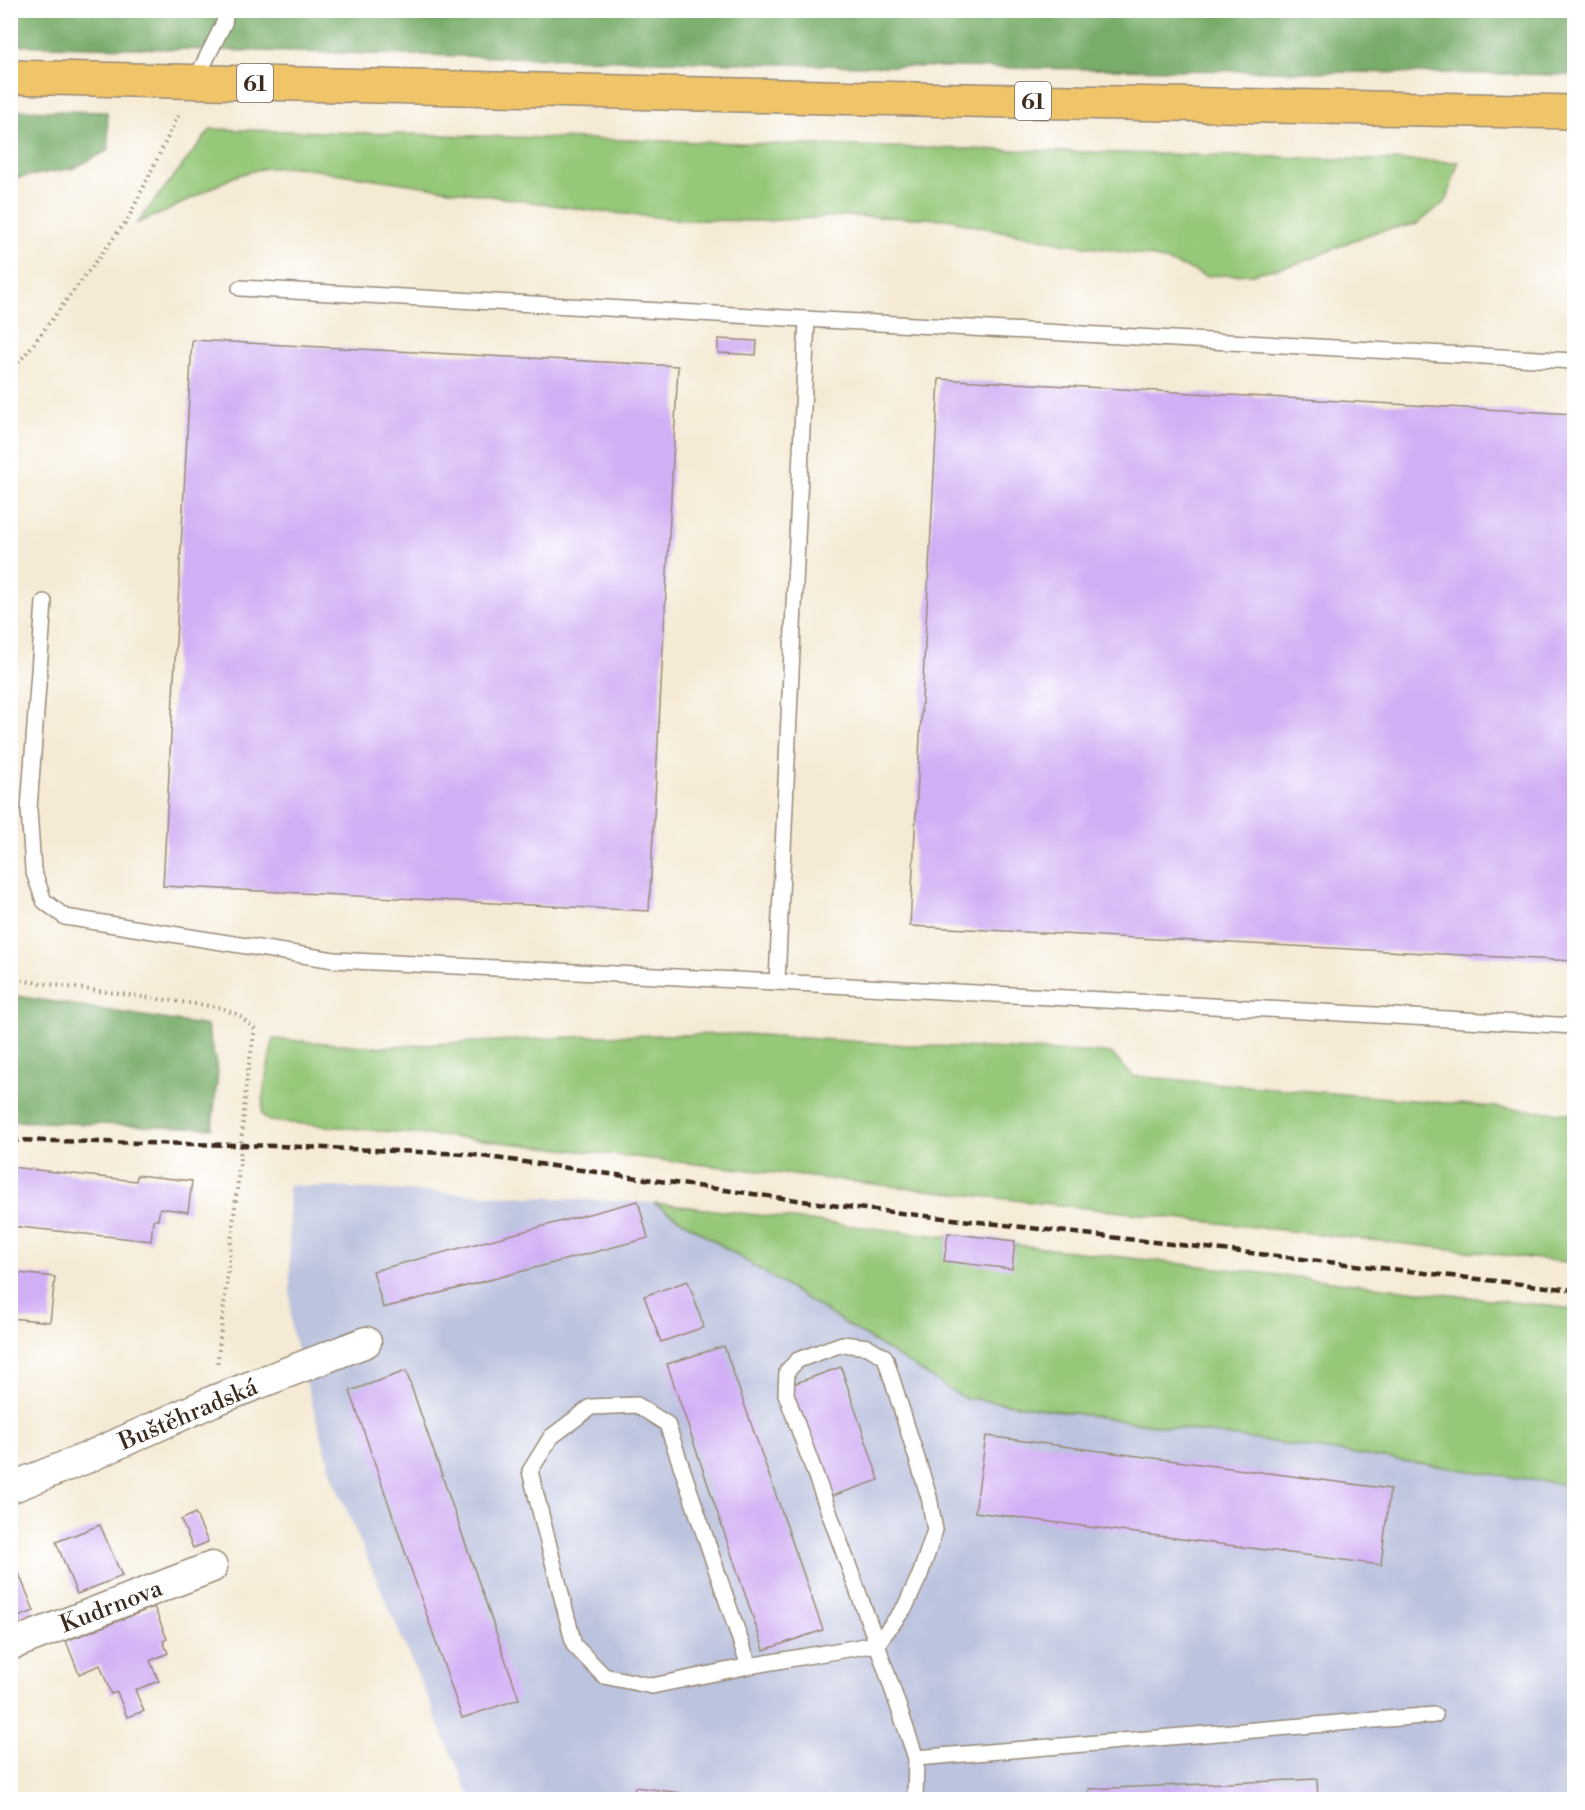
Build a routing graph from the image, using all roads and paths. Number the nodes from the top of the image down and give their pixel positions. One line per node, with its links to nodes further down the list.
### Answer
1 (226, 10): 3 (lane)
2 (10, 77): 3 (main road, 61)
3 (195, 81): 4 (main road, 61); 8 (path)
4 (1575, 112)
5 (240, 288): 6 (lane)
6 (807, 319): 7 (lane); 11 (lane)
7 (1575, 361)
8 (10, 371)
9 (44, 602): 11 (lane)
10 (10, 979): 14 (path)
11 (777, 982): 12 (lane)
12 (1575, 1026)
13 (366, 1342): 14 (street, Buštěhradská)
14 (213, 1401): 15 (street, Buštěhradská)
15 (10, 1488)
16 (212, 1567): 18 (street, Kudrnova)
17 (877, 1644): 17 (lane); 19 (lane); 21 (lane)
18 (10, 1645)
19 (749, 1666): 19 (lane)
20 (1435, 1715): 21 (lane)
21 (915, 1758): 22 (lane)
22 (915, 1800)

